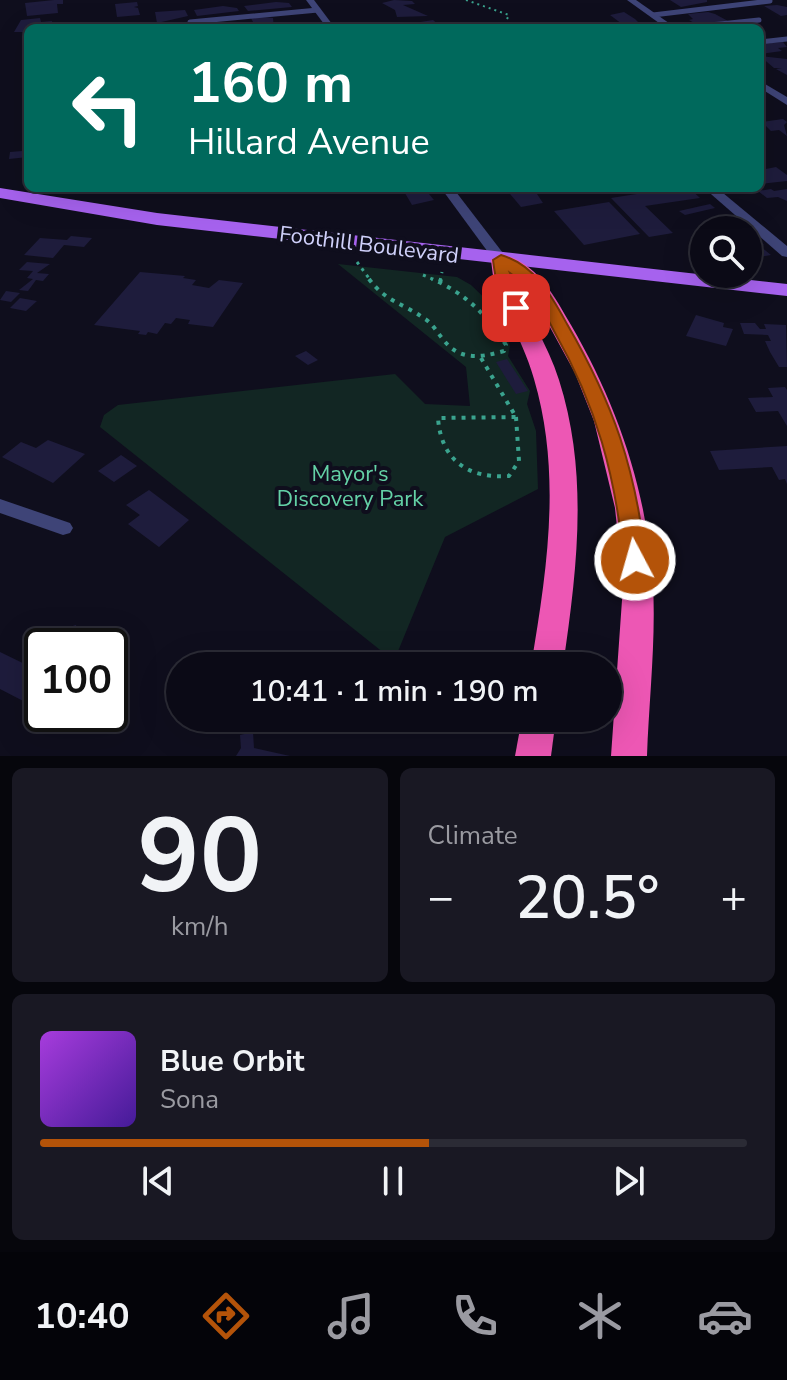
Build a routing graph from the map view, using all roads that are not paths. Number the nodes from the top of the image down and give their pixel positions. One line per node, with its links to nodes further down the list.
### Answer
1 (310, 0): 4 (street)
2 (631, 0): 5 (street)
3 (770, 1): 5 (lane)
4 (318, 10): 7 (lane); 8 (street)
5 (653, 15): 9 (street)
6 (759, 20): 10 (lane)
7 (190, 22)
8 (328, 24)
9 (666, 24)
10 (720, 24)
11 (787, 39): 12 (lane)
12 (764, 42)
13 (764, 87): 14 (street)
14 (787, 102)
15 (450, 192): 19 (street)
16 (715, 192): 18 (street)
17 (0, 193): 19 (main road, Foothill Boulevard)
18 (787, 253)
19 (501, 260): 20 (main road, Foothill Boulevard); 23 (highway); 26 (highway)
20 (787, 290)
21 (0, 506): 22 (street)
22 (63, 528)
23 (549, 652)
24 (537, 732): 25 (highway)
25 (533, 756)
26 (629, 756)

